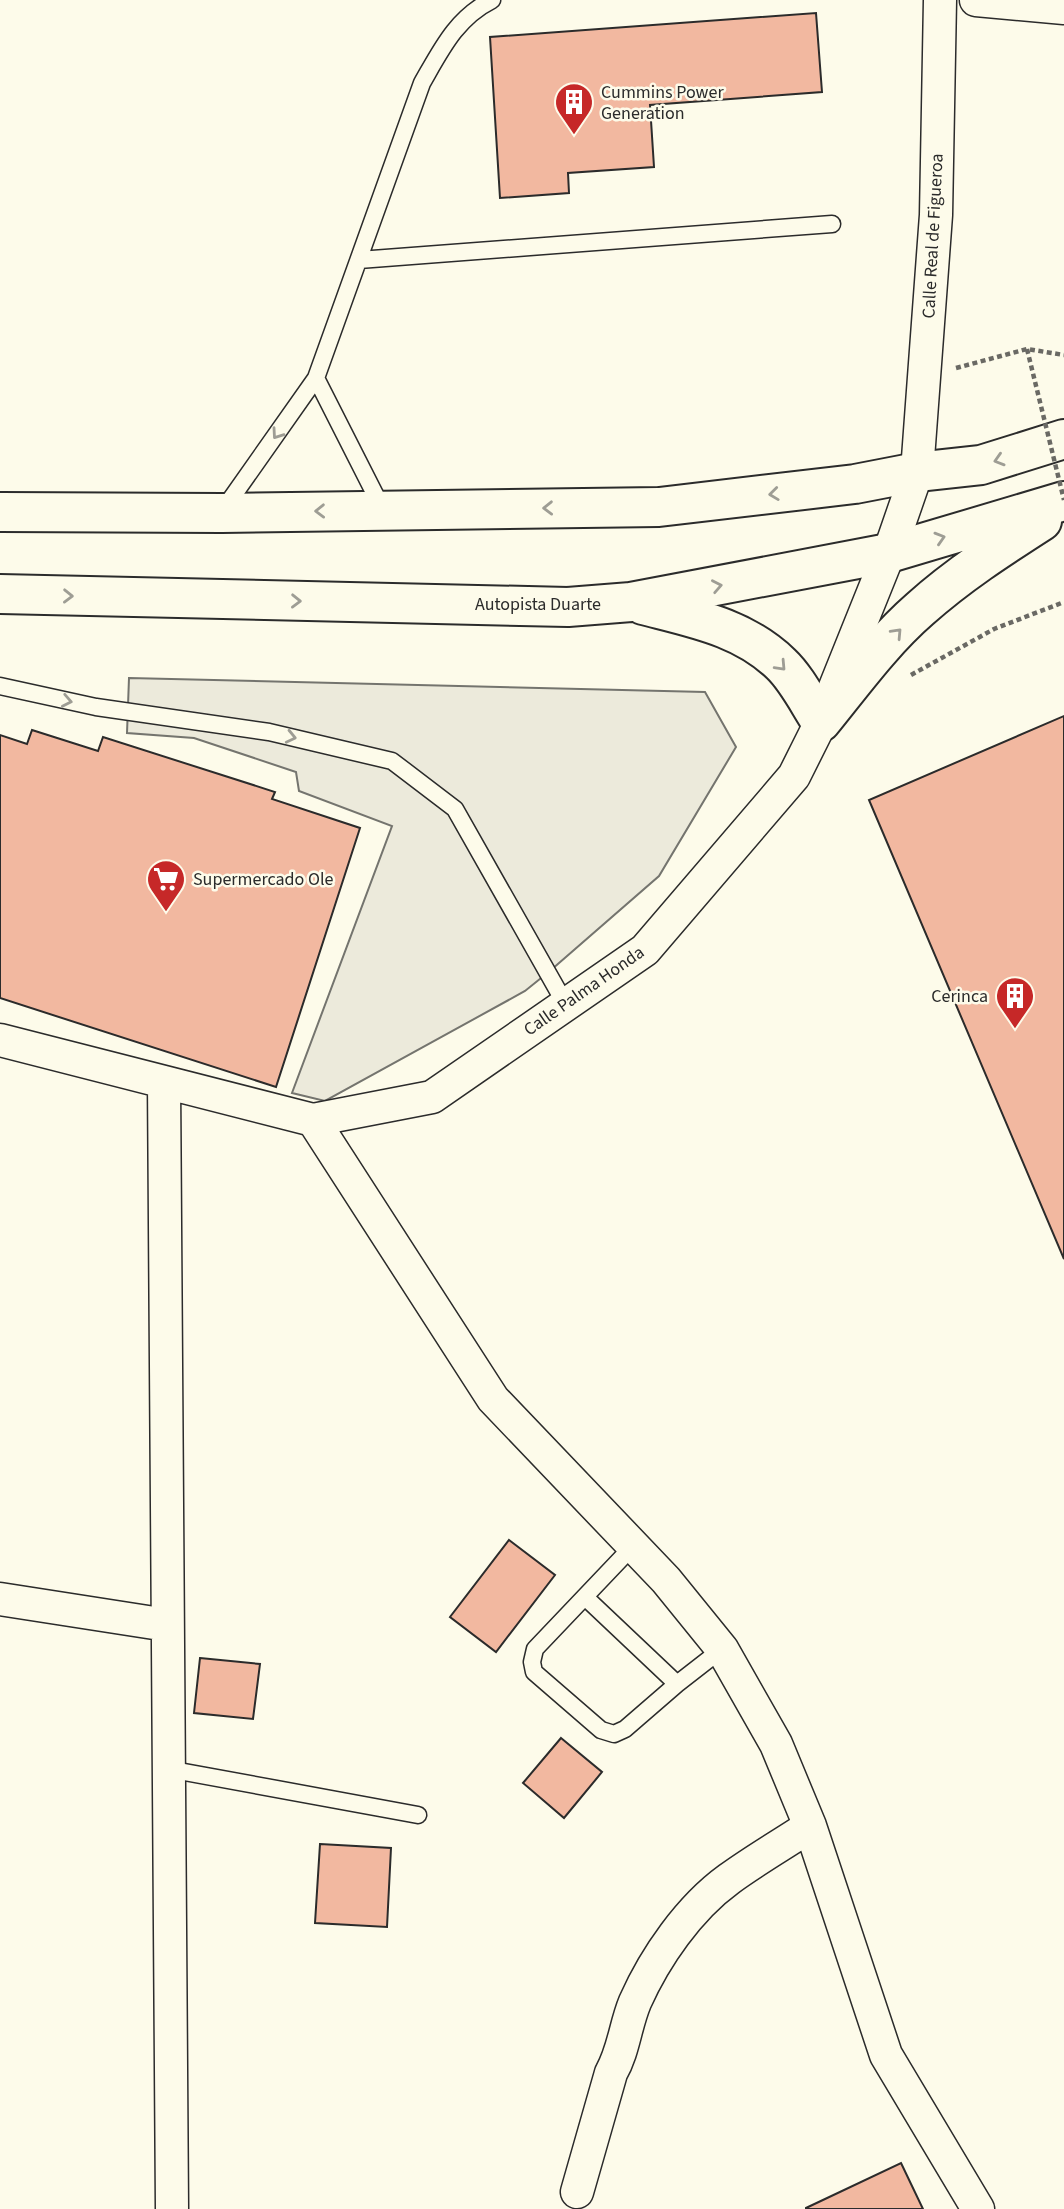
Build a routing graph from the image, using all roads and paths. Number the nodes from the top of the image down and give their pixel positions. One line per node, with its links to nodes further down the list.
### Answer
1 (492, 0): 6 (lane)
2 (940, 0): 9 (street, Calle Real de Figueroa)
3 (976, 0): 4 (street)
4 (1064, 8)
5 (832, 224): 6 (lane)
6 (359, 260): 10 (lane)
7 (1027, 349): 8 (path); 9 (path); 13 (path, bridge)
8 (1064, 355)
9 (924, 376): 12 (street, Calle Real de Figueroa)
10 (316, 378): 14 (lane); 16 (lane, one-way to 16)
11 (1064, 439): 12 (highway, one-way to 12)
12 (917, 472): 14 (highway, one-way to 14); 17 (street, Calle Palma Honda)
13 (1064, 503): 17 (highway, Autopista Duarte, one-way to 13); 23 (highway, one-way to 13)
14 (383, 510): 16 (highway, one-way to 16)
15 (0, 512): 16 (highway)
16 (222, 513)
17 (889, 553): 19 (highway, Autopista Duarte, one-way to 17); 23 (street, Calle Palma Honda)
18 (0, 594): 19 (highway, Autopista Duarte, one-way to 19)
19 (631, 602): 23 (highway, one-way to 23)
20 (1064, 602): 21 (path)
21 (905, 680)
22 (0, 686): 24 (lane, one-way to 24)
23 (821, 722): 24 (street, Calle Palma Honda)
24 (566, 1005): 27 (street, Calle Palma Honda)
25 (0, 1040): 26 (street, Calle Palma Honda)
26 (164, 1082): 27 (street, Calle Palma Honda); 31 (street)
27 (313, 1120): 28 (street)
28 (633, 1546): 29 (lane); 32 (street)
29 (585, 1597): 33 (lane); 33 (lane)
30 (0, 1598): 31 (street)
31 (167, 1625): 34 (street)
32 (722, 1649): 33 (lane); 36 (street)
33 (677, 1684)
34 (168, 1769): 35 (lane); 38 (street)
35 (418, 1815)
36 (810, 1826): 37 (street); 39 (street)
37 (577, 2192)
38 (172, 2209)
39 (978, 2209)

